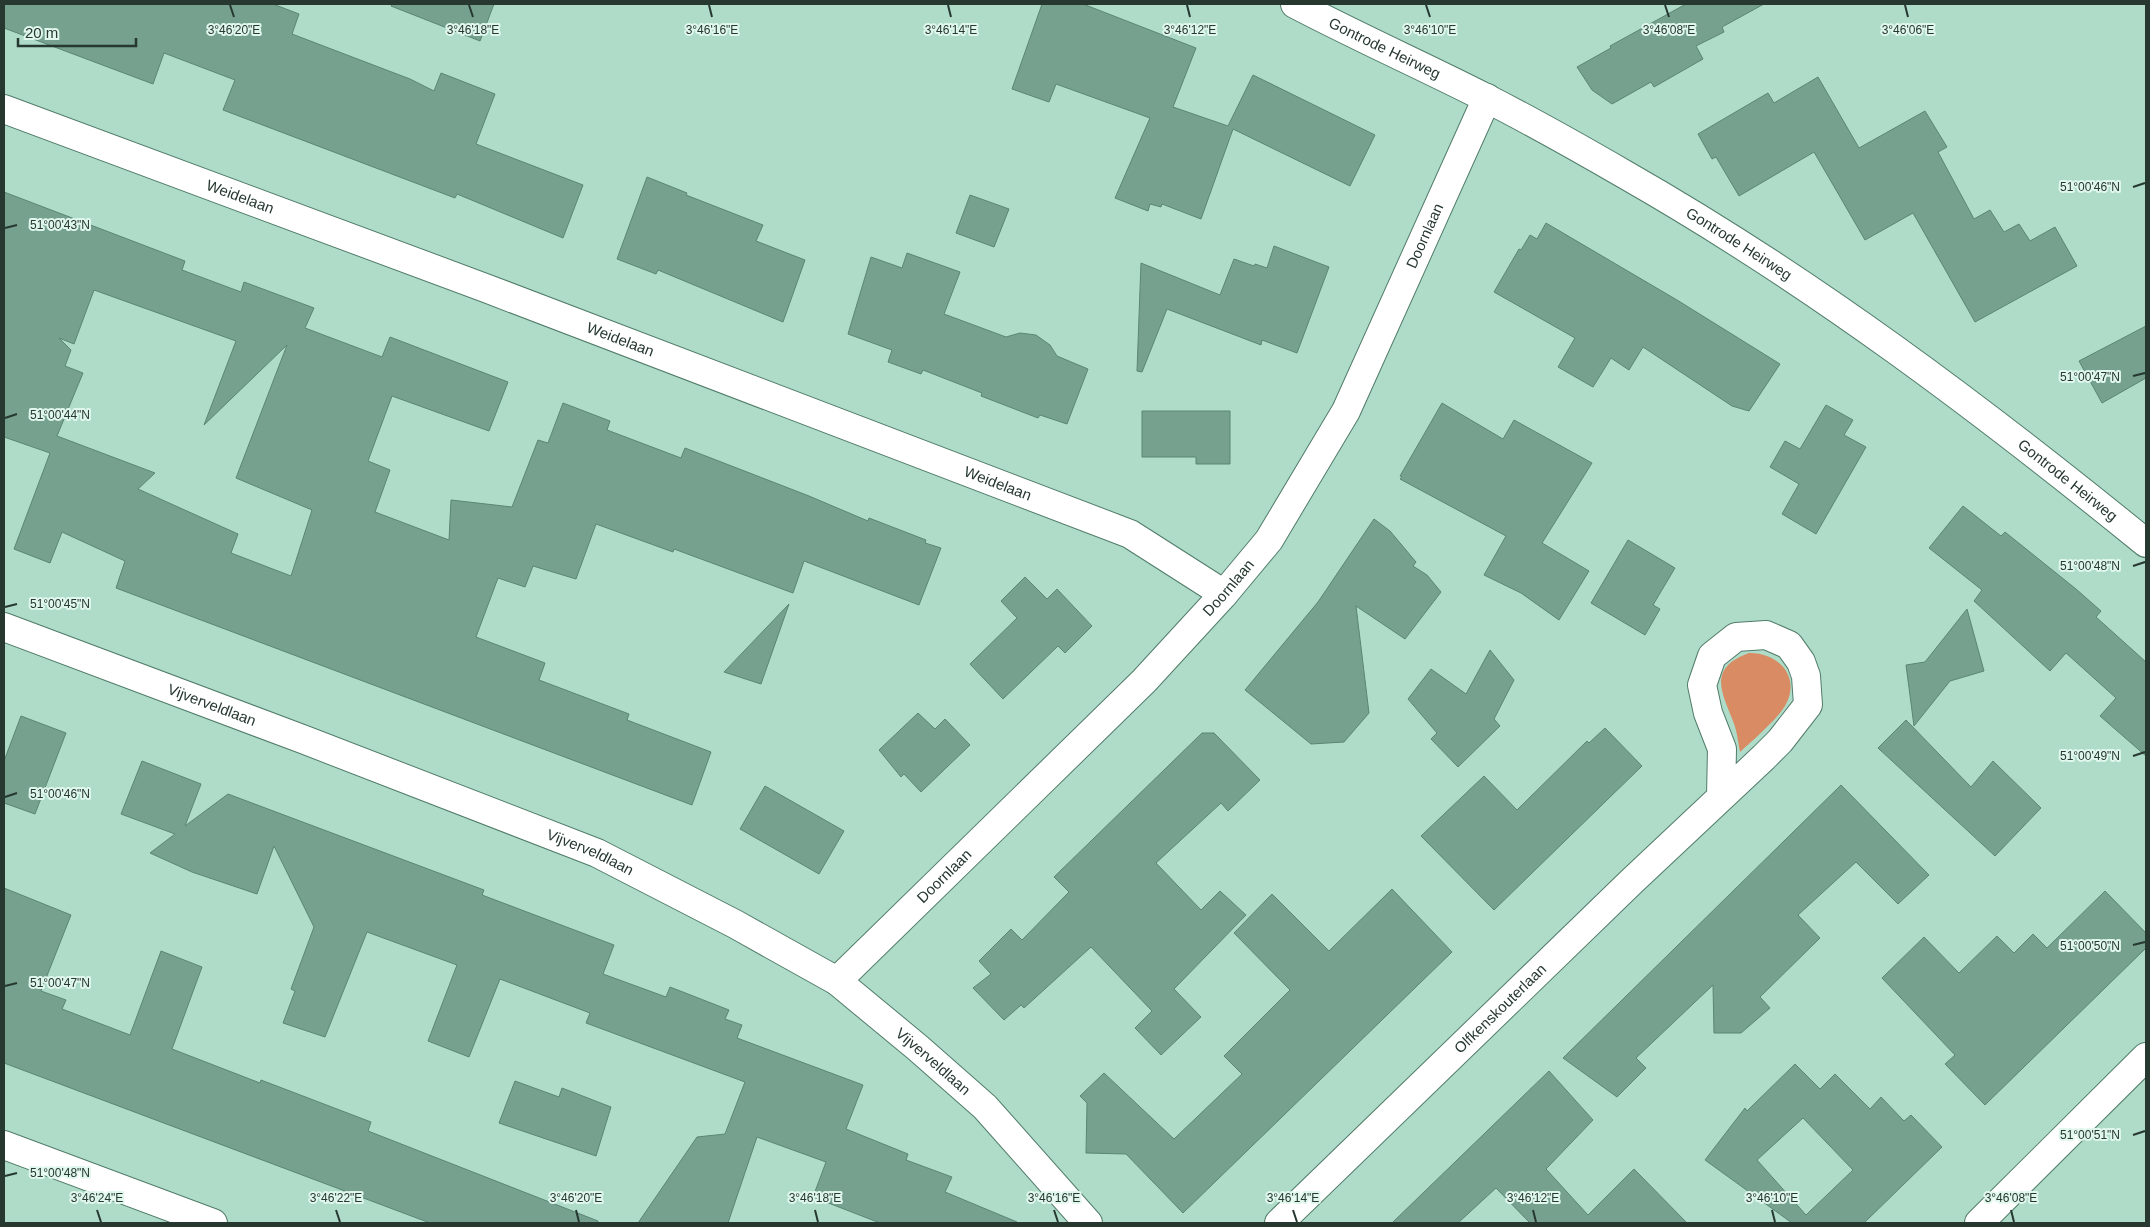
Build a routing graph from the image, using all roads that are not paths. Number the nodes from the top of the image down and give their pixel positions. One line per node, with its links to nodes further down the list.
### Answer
1 (1295, 4): 2 (street, Gontrode Heirweg)
2 (1487, 98): 4 (street, Gontrode Heirweg); 5 (street, Doornlaan)
3 (4, 109): 5 (street, Weidelaan)
4 (2146, 542)
5 (1224, 594): 8 (street, Doornlaan)
6 (4, 627): 8 (street, Vijverveldlaan)
7 (1721, 796): 7 (street, Olfkenskouterlaan); 13 (street, Olfkenskouterlaan)
8 (837, 981): 12 (street, Vijverveldlaan)
9 (2146, 1058): 14 (street)
10 (4, 1145): 11 (street)
11 (213, 1223)
12 (1088, 1223)
13 (1279, 1223)
14 (1979, 1223)

